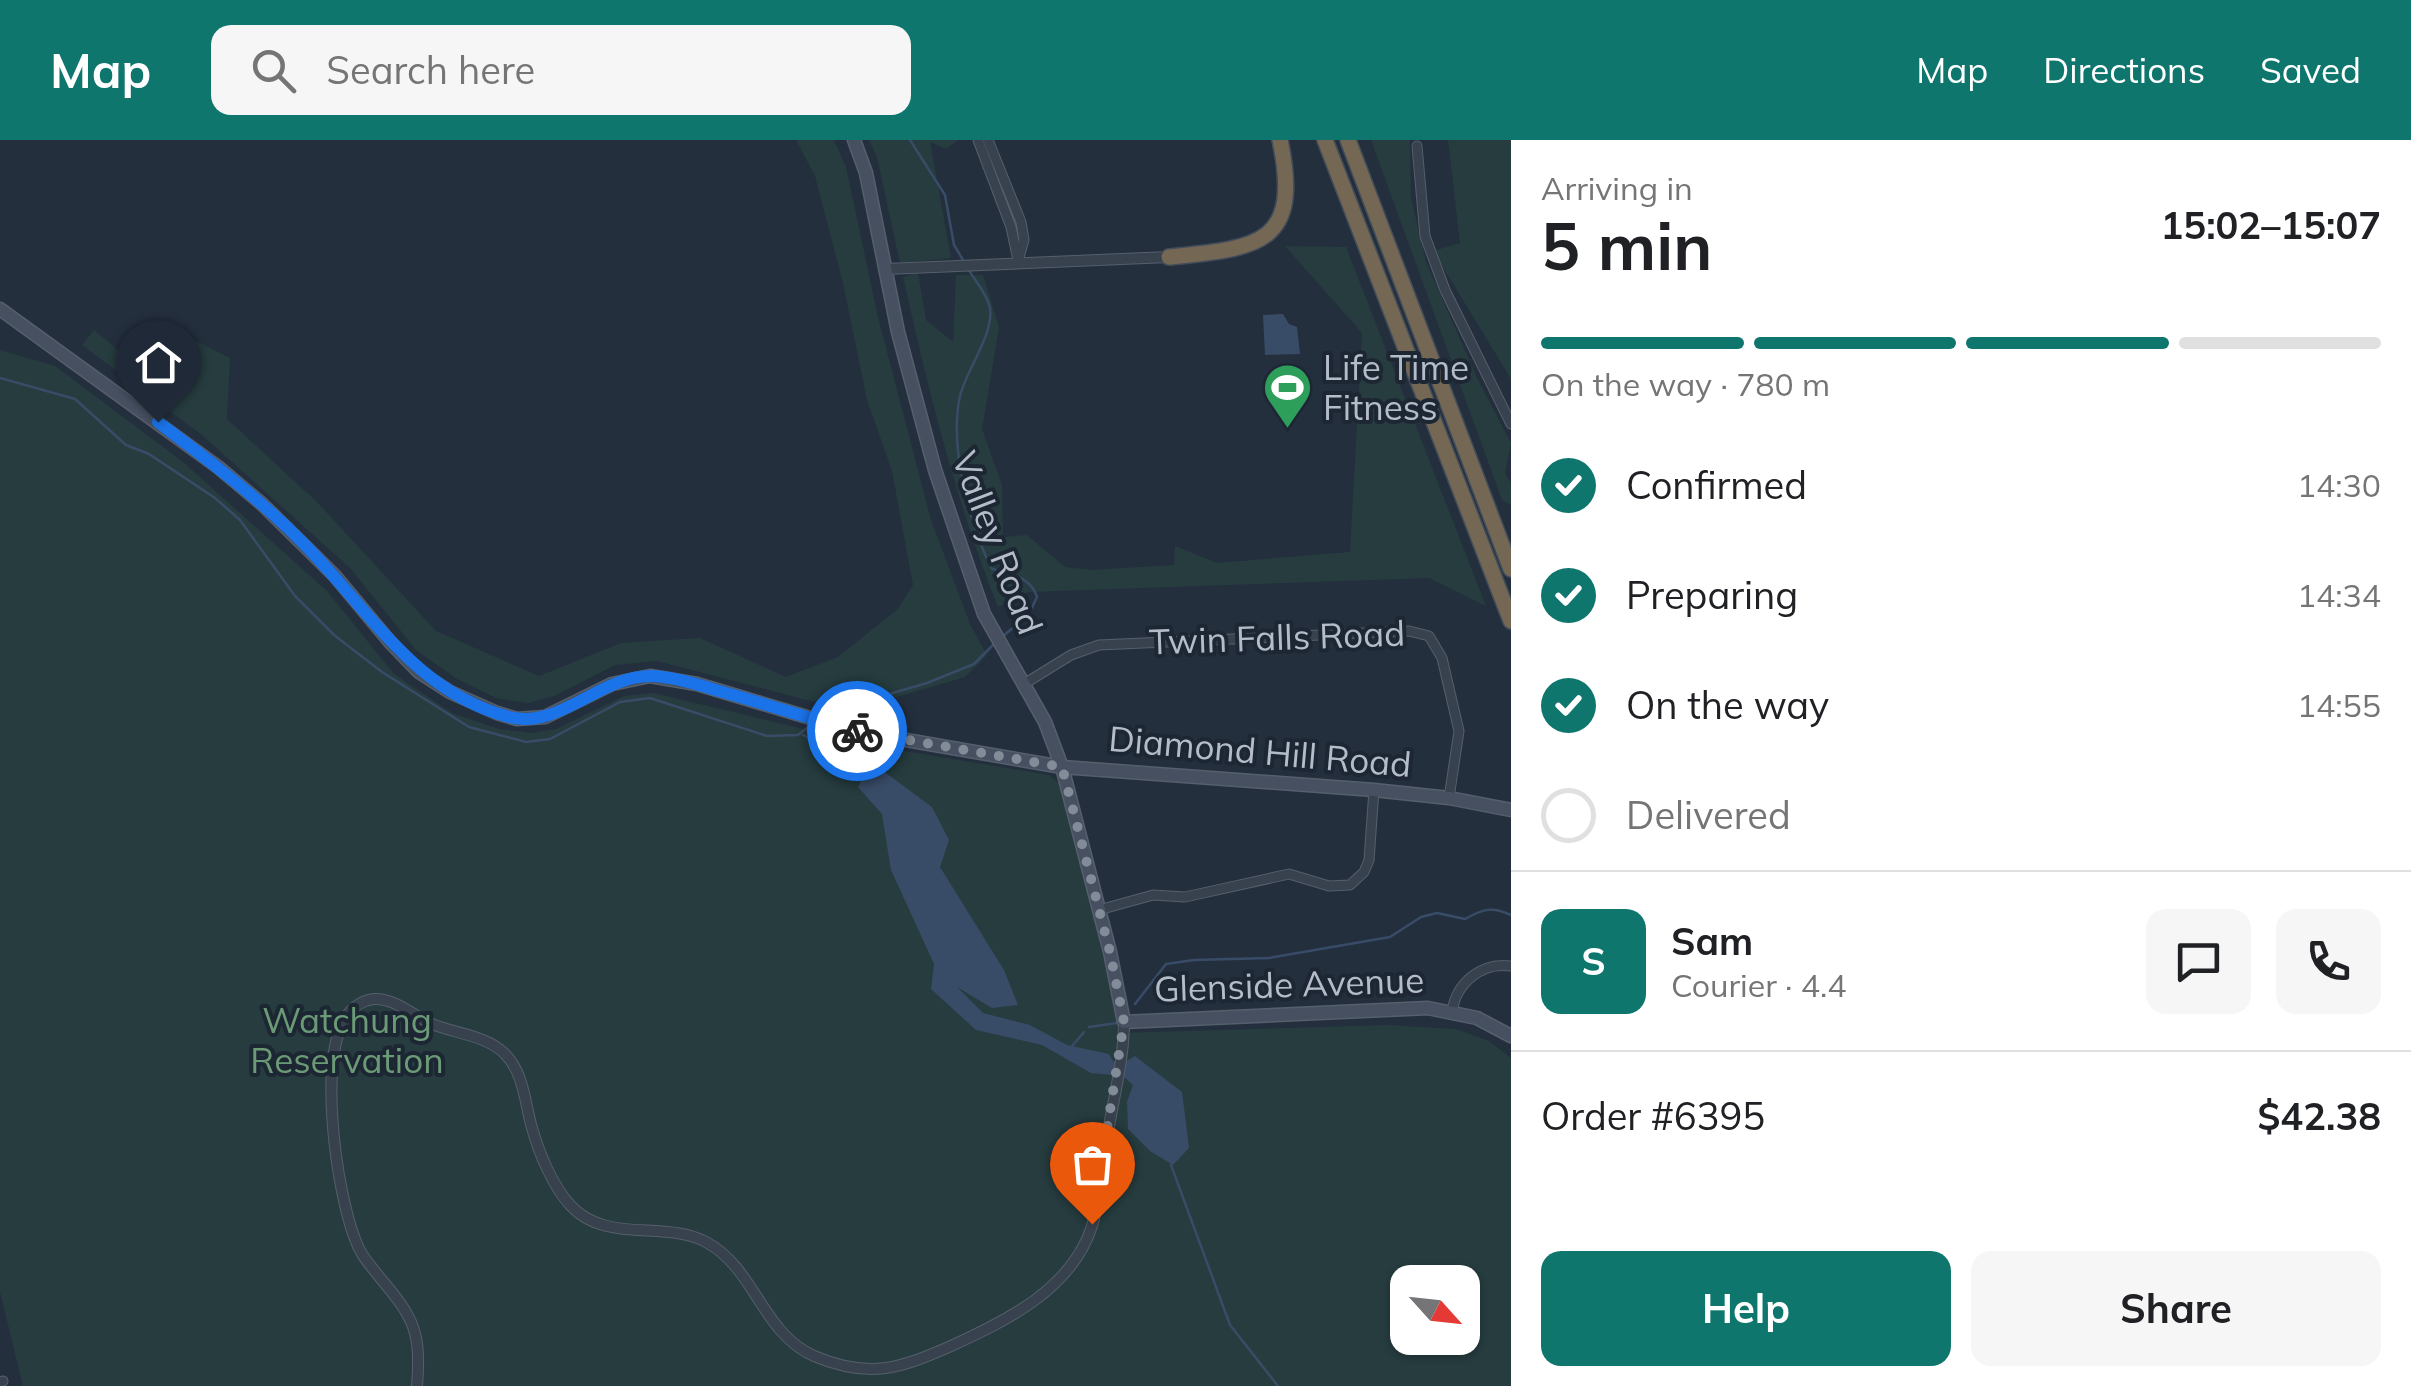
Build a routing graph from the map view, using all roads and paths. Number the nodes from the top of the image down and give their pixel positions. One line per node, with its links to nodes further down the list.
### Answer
1 (854, 140): 10 (main road, Valley Road)
2 (978, 140): 9 (street)
3 (988, 140): 9 (street)
4 (1280, 140): 8 (highway)
5 (1325, 140): 16 (highway)
6 (1348, 140): 13 (highway)
7 (1416, 146): 12 (street)
8 (1169, 257): 9 (street)
9 (1018, 261): 10 (street)
10 (886, 269): 17 (main road, Valley Road)
11 (0, 309): 18 (main road, Diamond Hill Road)
12 (1511, 424)
13 (1495, 528): 14 (highway); 15 (highway)
14 (1511, 554)
15 (1511, 570)
16 (1511, 621)
17 (1024, 684): 18 (main road, Valley Road); 20 (street, Twin Falls Road)
18 (1062, 767): 19 (main road, Diamond Hill Road); 22 (main road, Valley Road)
19 (1374, 790): 20 (main road, Diamond Hill Road); 22 (street)
20 (1449, 798): 21 (main road, Diamond Hill Road)
21 (1511, 810)
22 (1099, 910): 25 (main road, Valley Road)
23 (1511, 966): 24 (street)
24 (1452, 1012): 25 (main road, Glenside Avenue); 26 (main road, Glenside Avenue)
25 (1124, 1022): 27 (street, Valley Road)
26 (1511, 1036)
27 (417, 1386)

